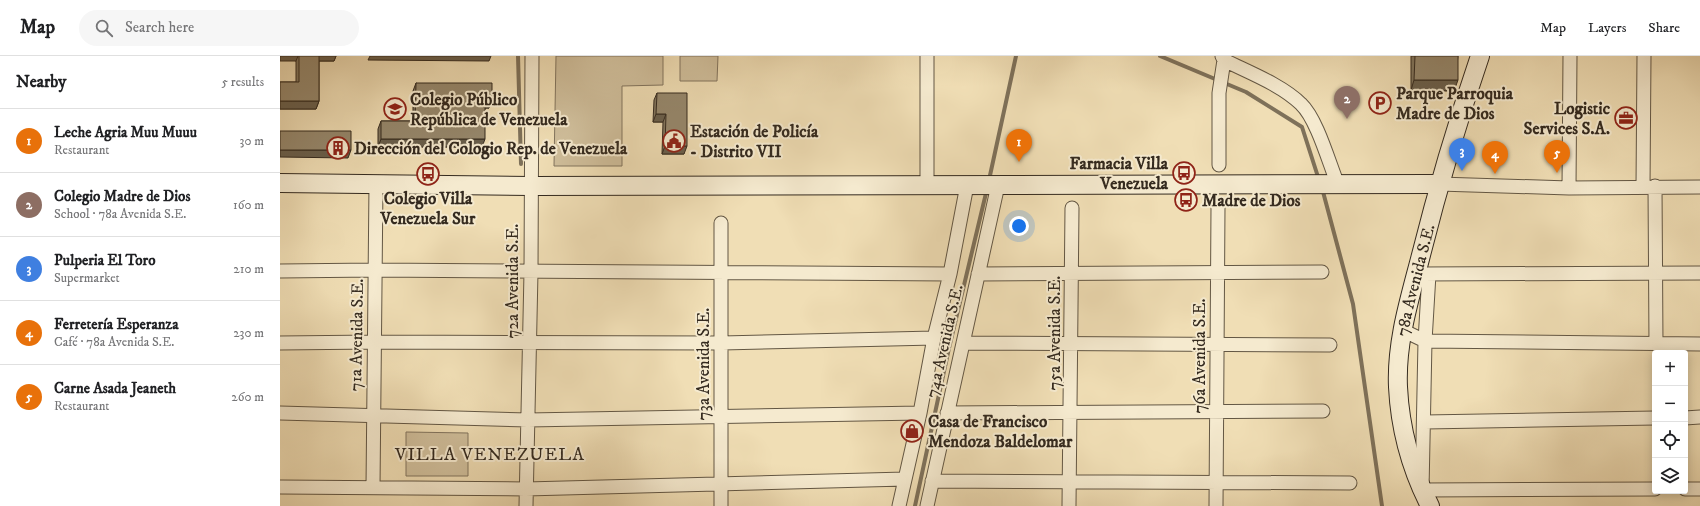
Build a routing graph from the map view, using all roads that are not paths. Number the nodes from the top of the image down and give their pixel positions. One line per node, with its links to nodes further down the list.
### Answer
1 (532, 56): 15 (street, 72a Avenida S.E.)
2 (927, 56): 11 (street)
3 (1480, 56): 10 (street, 78a Avenida S.E.)
4 (1570, 56): 18 (street)
5 (1644, 56): 16 (street)
6 (1223, 58): 7 (street); 14 (street)
7 (1219, 165)
8 (280, 183): 9 (street)
9 (376, 184): 15 (street); 22 (street, 71a Avenida S.E.)
10 (1439, 184): 14 (street); 18 (street); 33 (street, 78a Avenida S.E.)
11 (927, 185): 12 (street); 15 (street)
12 (967, 185): 13 (street); 31 (street, 74a Avenida S.E.)
13 (998, 185): 14 (street); 32 (street, 74a Avenida S.E.)
14 (1325, 185)
15 (530, 186): 24 (street, 72a Avenida S.E.)
16 (1649, 187): 17 (street); 18 (street); 29 (street)
17 (1700, 187)
18 (1569, 188)
19 (1218, 207): 25 (street, 76a Avenida S.E.)
20 (1072, 208): 28 (street, 75a Avenida S.E.)
21 (721, 223): 27 (street, 73a Avenida S.E.)
22 (375, 270): 23 (street); 24 (street); 37 (street, 71a Avenida S.E.)
23 (280, 272)
24 (531, 272): 27 (street); 39 (street, 72a Avenida S.E.)
25 (1218, 272): 26 (street); 28 (street); 43 (street, 76a Avenida S.E.)
26 (1322, 272)
27 (722, 273): 31 (street); 40 (street, 73a Avenida S.E.)
28 (1072, 273): 32 (street); 42 (street, 75a Avenida S.E.)
29 (1656, 273): 30 (street); 33 (street); 44 (street)
30 (1700, 273)
31 (950, 274): 35 (street, 74a Avenida S.E.)
32 (978, 274): 41 (street, 74a Avenida S.E.)
33 (1422, 274): 34 (street, 78a Avenida S.E.); 36 (street)
34 (1402, 330): 36 (street); 72 (street, 78a Avenida S.E.)
35 (934, 338): 40 (street); 51 (street, 74a Avenida S.E.)
36 (1425, 340): 44 (street); 59 (street)
37 (375, 342): 38 (street); 39 (street); 53 (street, 71a Avenida S.E.)
38 (280, 343)
39 (530, 343): 40 (street); 58 (street, 72a Avenida S.E.)
40 (722, 343): 54 (street, 73a Avenida S.E.)
41 (963, 343): 42 (street); 52 (street, 74a Avenida S.E.)
42 (1072, 344): 43 (street); 48 (street, 75a Avenida S.E.)
43 (1217, 344): 46 (street); 49 (street, 76a Avenida S.E.)
44 (1656, 344): 45 (street)
45 (1700, 344)
46 (1330, 345)
47 (1323, 411): 49 (street)
48 (1071, 412): 49 (street); 52 (street); 62 (street, 75a Avenida S.E.)
49 (1217, 412): 63 (street, 76a Avenida S.E.)
50 (280, 413): 53 (street)
51 (920, 413): 54 (street); 60 (street, 74a Avenida S.E.)
52 (947, 413): 61 (street, 74a Avenida S.E.)
53 (373, 416): 58 (street); 67 (street, 71a Avenida S.E.)
54 (721, 416): 58 (street); 65 (street, 73a Avenida S.E.)
55 (1700, 417): 57 (street)
56 (1652, 418): 59 (street)
57 (1688, 418)
58 (528, 420): 68 (street, 72a Avenida S.E.)
59 (1424, 422): 72 (street)
60 (905, 479): 65 (street); 75 (street, 74a Avenida S.E.)
61 (932, 481): 62 (street); 76 (street, 74a Avenida S.E.)
62 (1069, 481): 63 (street); 77 (street, 75a Avenida S.E.)
63 (1216, 482): 64 (street); 78 (street, 76a Avenida S.E.)
64 (1350, 483)
65 (721, 484): 68 (street); 74 (street, 73a Avenida S.E.)
66 (280, 487): 67 (street)
67 (373, 487): 68 (street)
68 (526, 489): 73 (street, 72a Avenida S.E.)
69 (1652, 489): 72 (street)
70 (1688, 489): 71 (street)
71 (1700, 489)
72 (1422, 490): 79 (street, 78a Avenida S.E.)
73 (526, 506)
74 (721, 506)
75 (899, 506)
76 (927, 506)
77 (1069, 506)
78 (1216, 506)
79 (1430, 506)

